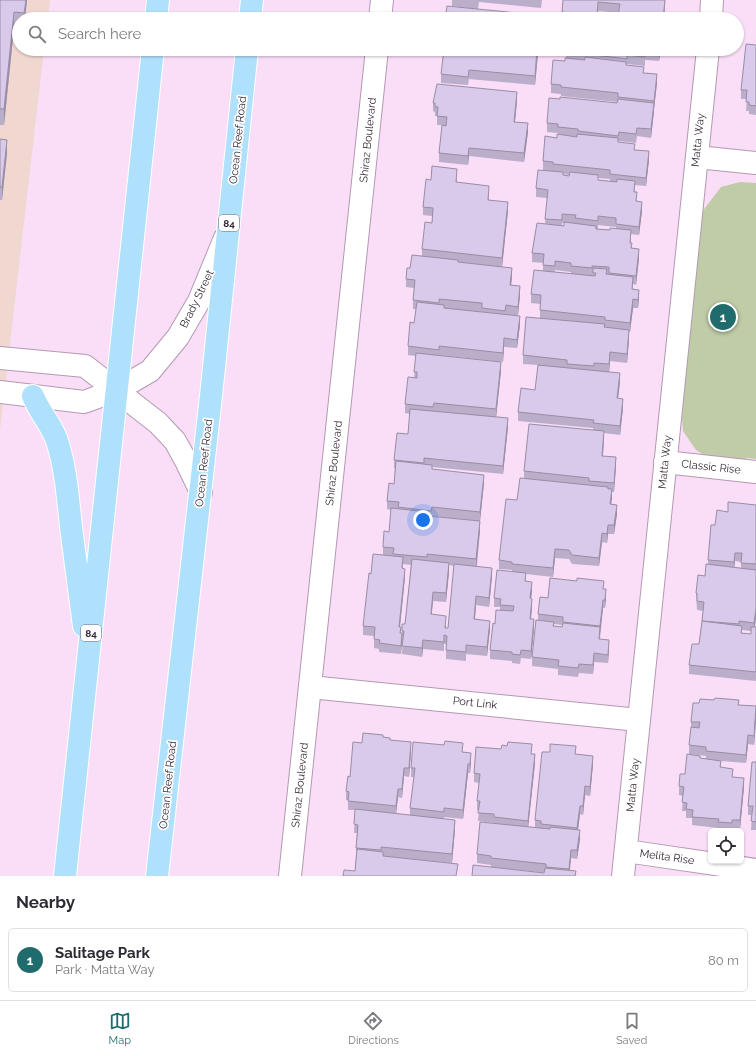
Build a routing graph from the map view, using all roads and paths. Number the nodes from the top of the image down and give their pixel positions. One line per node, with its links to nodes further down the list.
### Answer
1 (158, 0): 5 (main road)
2 (252, 0): 6 (main road)
3 (382, 0): 7 (street)
4 (712, 0): 8 (street)
5 (157, 12)
6 (251, 12)
7 (381, 12)
8 (711, 12)
9 (152, 56): 17 (main road, 84)
10 (246, 56): 15 (main road, Ocean Reef Road / 84)
11 (376, 56): 24 (street, Shiraz Boulevard)
12 (707, 56): 13 (street, Matta Way)
13 (697, 157): 14 (street); 20 (street, Matta Way)
14 (756, 163)
15 (229, 230): 17 (street, Brady Street); 22 (main road, Ocean Reef Road / 84)
16 (0, 358): 17 (street)
17 (117, 390): 19 (street, Brady Street); 22 (street); 23 (main road, 84)
18 (0, 392): 19 (street, Brady Street)
19 (33, 396): 23 (main road)
20 (665, 462): 21 (street, Classic Rise); 25 (street, Matta Way)
21 (756, 472)
22 (201, 492): 29 (main road, Ocean Reef Road / 84)
23 (88, 661): 28 (main road, 84)
24 (310, 687): 25 (street, Port Link); 30 (street, Shiraz Boulevard)
25 (639, 720): 26 (street, Matta Way)
26 (626, 851): 27 (street, Melita Rise); 31 (street, Matta Way)
27 (756, 870)
28 (65, 876)
29 (157, 876)
30 (290, 876)
31 (624, 876)

